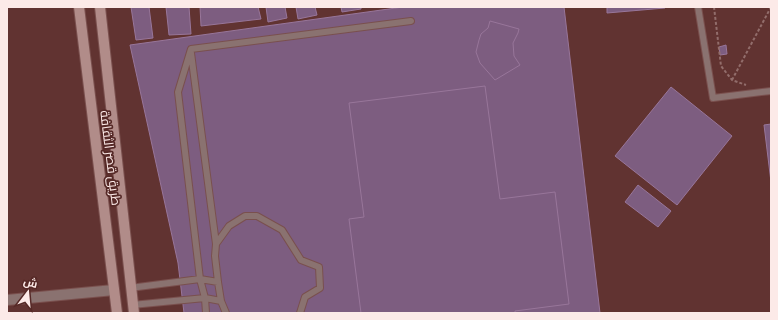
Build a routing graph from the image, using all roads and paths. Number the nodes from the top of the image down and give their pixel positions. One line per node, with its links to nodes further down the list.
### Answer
1 (79, 7): 15 (street, طريق قصر الثقافة)
2 (100, 7): 14 (street, طريق قصر الثقافة)
3 (698, 7): 10 (lane)
4 (714, 7): 8 (path)
5 (770, 7): 8 (path)
6 (411, 21): 7 (lane)
7 (191, 50): 11 (lane); 12 (lane)
8 (732, 80): 9 (path)
9 (747, 85)
10 (771, 91)
11 (216, 244): 13 (lane); 23 (lane)
12 (200, 279): 13 (lane); 14 (lane); 16 (lane)
13 (218, 282): 18 (lane)
14 (130, 288): 19 (street, طريق قصر الثقافة)
15 (114, 290): 17 (street); 20 (street, طريق قصر الثقافة)
16 (205, 298): 18 (lane); 19 (lane); 21 (lane)
17 (7, 300)
18 (221, 301): 22 (lane)
19 (133, 309)
20 (117, 313)
21 (206, 313)
22 (226, 313)
23 (300, 313)

